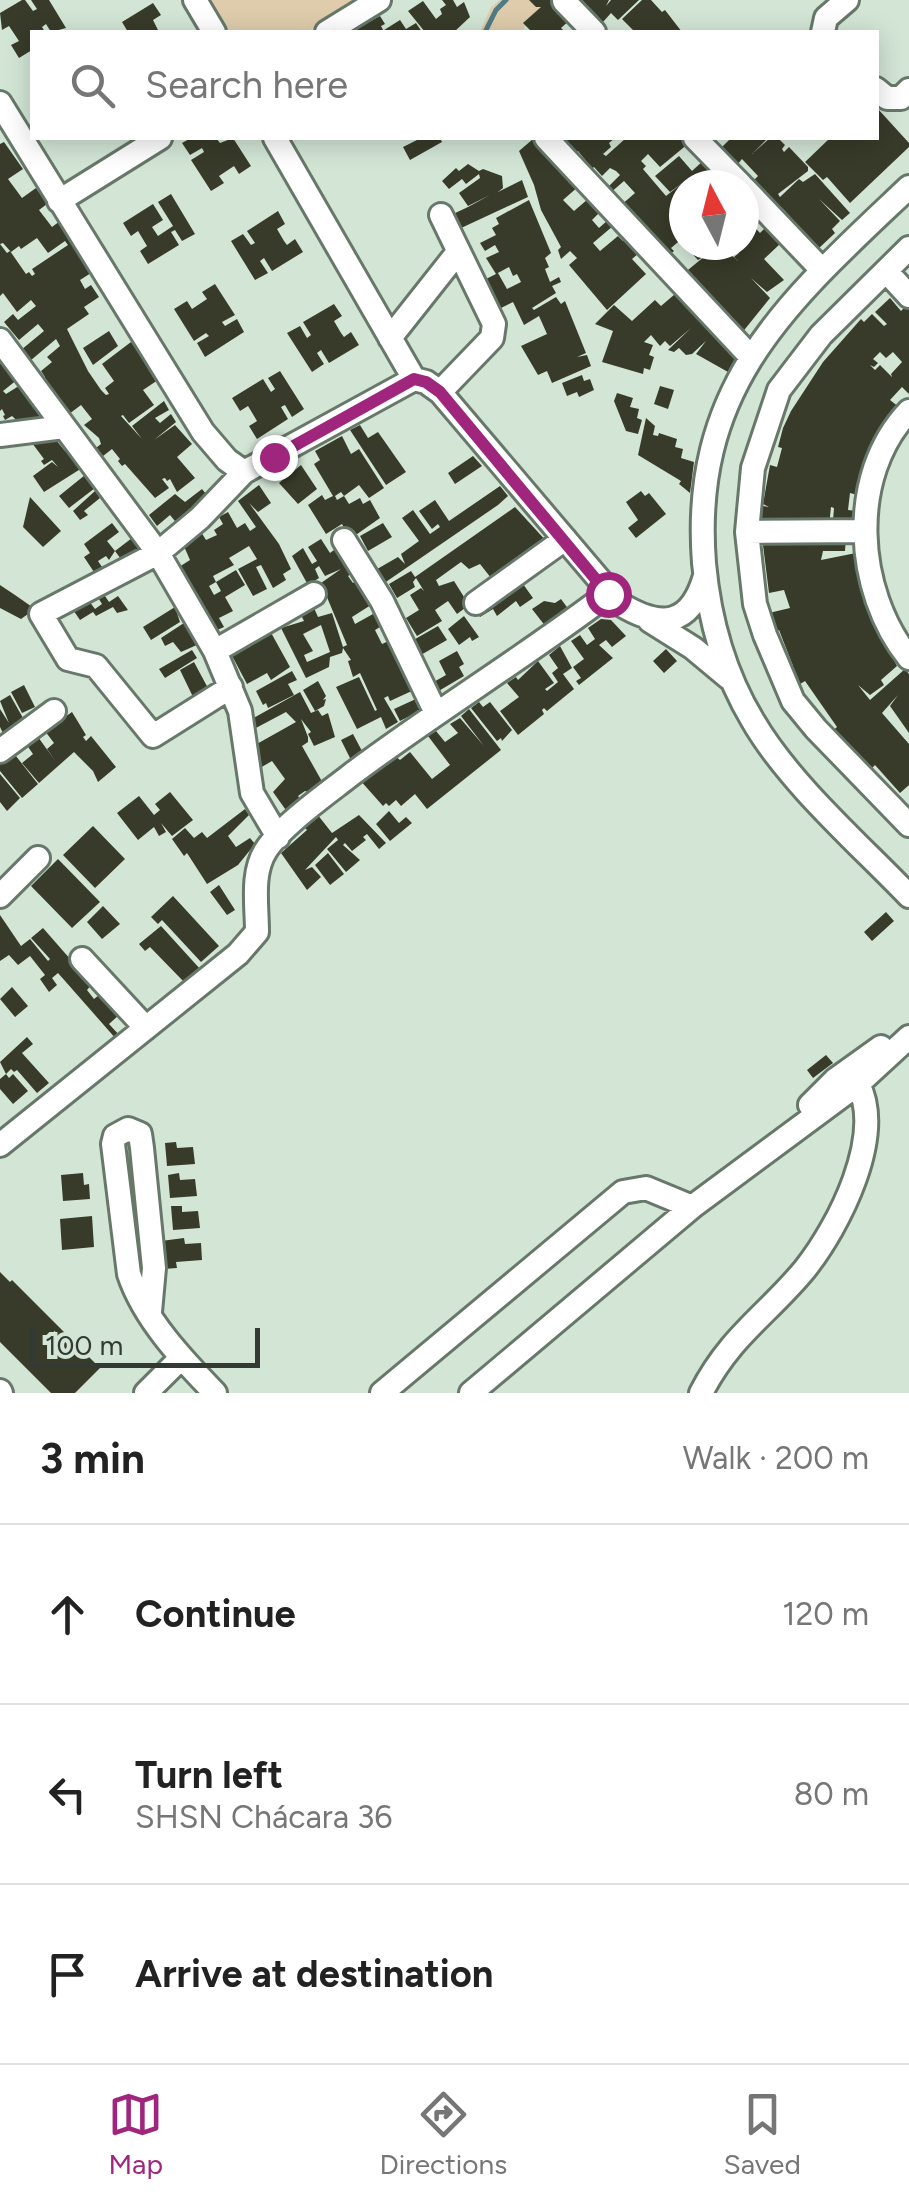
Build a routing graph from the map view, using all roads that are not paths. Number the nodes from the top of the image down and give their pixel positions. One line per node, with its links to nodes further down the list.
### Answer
1 (195, 0): 5 (street)
2 (379, 0): 6 (street)
3 (847, 0): 8 (street)
4 (564, 1): 7 (street)
5 (213, 30)
6 (330, 30)
7 (592, 30)
8 (823, 30)
9 (909, 90): 10 (street)
10 (879, 91)
11 (0, 102): 18 (street)
12 (157, 140): 18 (street)
13 (276, 140): 27 (street)
14 (548, 140): 29 (street)
15 (697, 140): 16 (street)
16 (726, 170)
17 (909, 187): 21 (street)
18 (59, 200): 35 (street)
19 (759, 205): 24 (street)
20 (440, 216): 23 (street)
21 (876, 218): 22 (street); 24 (street)
22 (908, 249): 25 (street)
23 (458, 252): 27 (street); 31 (street)
24 (822, 270): 29 (street)
25 (886, 271): 26 (street); 37 (street)
26 (909, 296)
27 (390, 338): 30 (street)
28 (0, 340): 33 (street)
29 (750, 356): 41 (street)
30 (414, 379): 31 (street); 35 (street)
31 (440, 392): 38 (street)
32 (909, 411): 36 (street)
33 (64, 427): 34 (street); 40 (street)
34 (0, 435)
35 (244, 472): 40 (street)
36 (865, 531): 37 (street); 47 (street)
37 (747, 532): 50 (street)
38 (565, 539): 43 (street); 44 (street)
39 (344, 540): 52 (street)
40 (158, 553): 46 (street); 49 (street)
41 (705, 574): 45 (street); 48 (street)
42 (314, 594): 46 (street)
43 (608, 594): 45 (street); 52 (street)
44 (476, 602)
45 (647, 620): 48 (street)
46 (214, 651): 49 (street)
47 (909, 658)
48 (735, 683): 53 (street)
49 (231, 688): 56 (street)
50 (793, 701): 53 (street); 55 (street)
51 (54, 711): 54 (street)
52 (436, 713): 56 (street)
53 (752, 721): 59 (street)
54 (0, 751)
55 (905, 813)
56 (278, 837): 61 (street)
57 (38, 858): 58 (street)
58 (0, 896)
59 (909, 896)
60 (82, 960): 61 (street)
61 (146, 1028): 65 (street)
62 (909, 1034): 63 (street); 64 (street)
63 (858, 1084): 64 (street); 73 (street)
64 (773, 1144): 66 (street)
65 (0, 1146)
66 (692, 1207): 71 (street); 72 (street)
67 (150, 1312): 67 (street); 68 (street)
68 (181, 1358): 69 (street); 70 (street)
69 (146, 1393)
70 (214, 1393)
71 (382, 1393)
72 (471, 1393)
73 (701, 1393)

